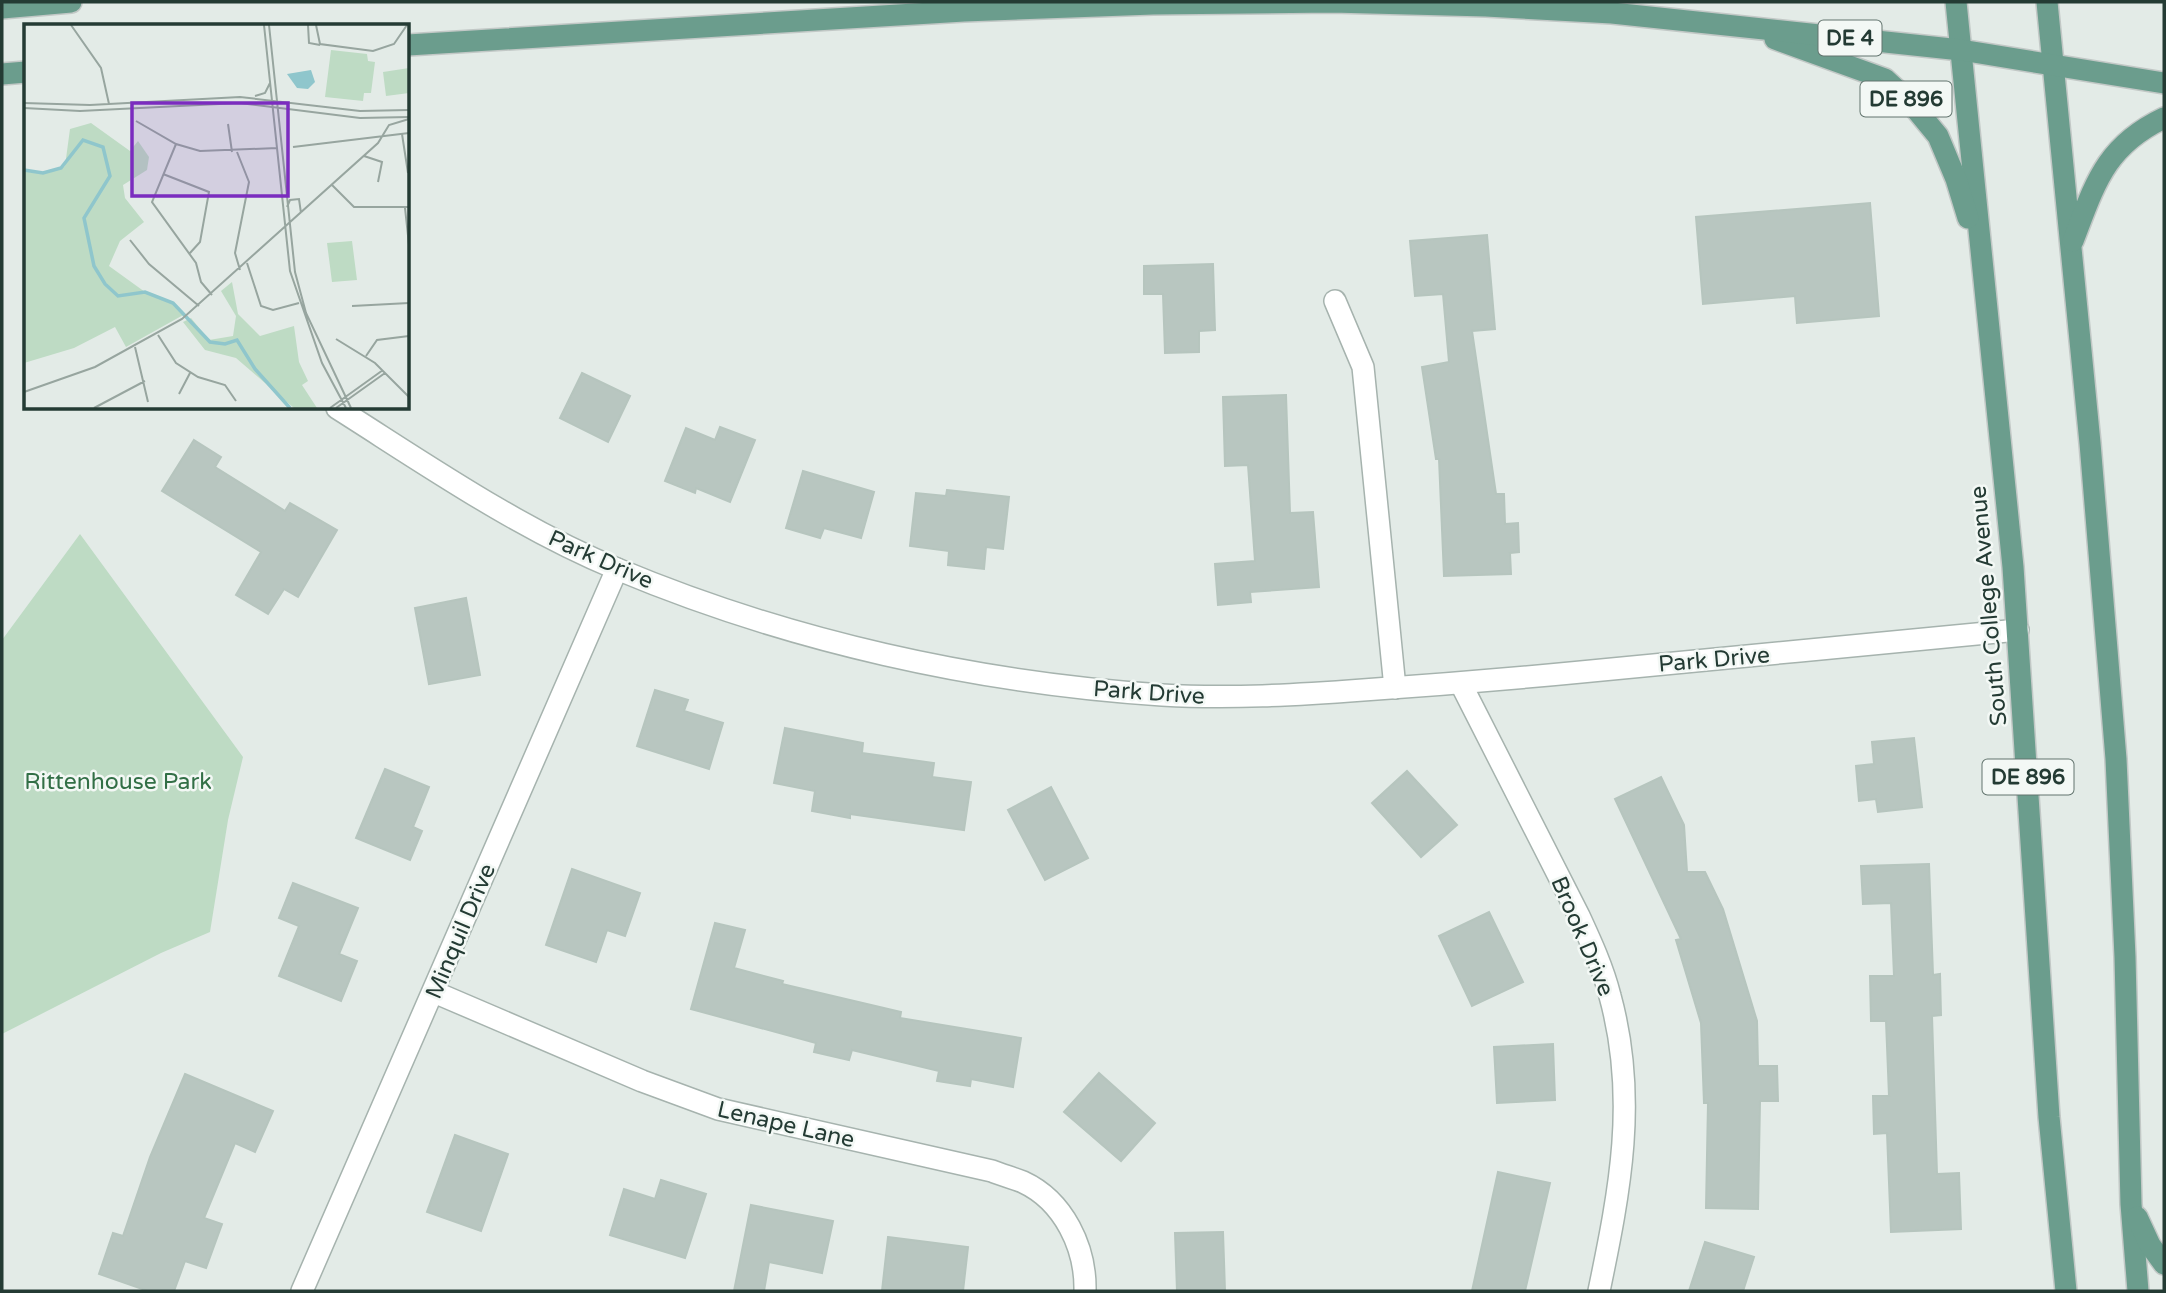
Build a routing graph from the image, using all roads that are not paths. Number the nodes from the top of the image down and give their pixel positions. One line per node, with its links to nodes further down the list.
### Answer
1 (71, 2): 4 (main road)
2 (1956, 2): 7 (main road, South College Avenue)
3 (2047, 2): 8 (main road)
4 (2, 8)
5 (1739, 26): 6 (main road, DE 4); 7 (main road, DE 4); 14 (main road, DE 896)
6 (410, 45)
7 (1961, 50): 8 (main road, DE 4); 14 (main road, South College Avenue)
8 (2054, 65): 11 (main road, DE 4); 13 (main road)
9 (24, 72): 10 (main road)
10 (2, 74)
11 (2164, 83)
12 (2164, 118): 13 (main road)
13 (2071, 246): 22 (main road)
14 (1982, 264): 18 (main road, South College Avenue / DE 896)
15 (1335, 301): 20 (street)
16 (340, 410): 17 (street, Park Drive)
17 (617, 569): 20 (street, Park Drive); 21 (street, Minquil Drive)
18 (2018, 630): 19 (street, Park Drive); 27 (main road, South College Avenue / DE 896)
19 (1461, 684): 20 (street, Park Drive); 26 (street, Brook Drive)
20 (1395, 688)
21 (434, 992): 24 (street, Minquil Drive); 25 (street, Lenape Lane)
22 (2131, 1204): 23 (main road); 28 (main road)
23 (2164, 1264)
24 (302, 1291)
25 (1084, 1291)
26 (1599, 1291)
27 (2066, 1291)
28 (2138, 1291)

